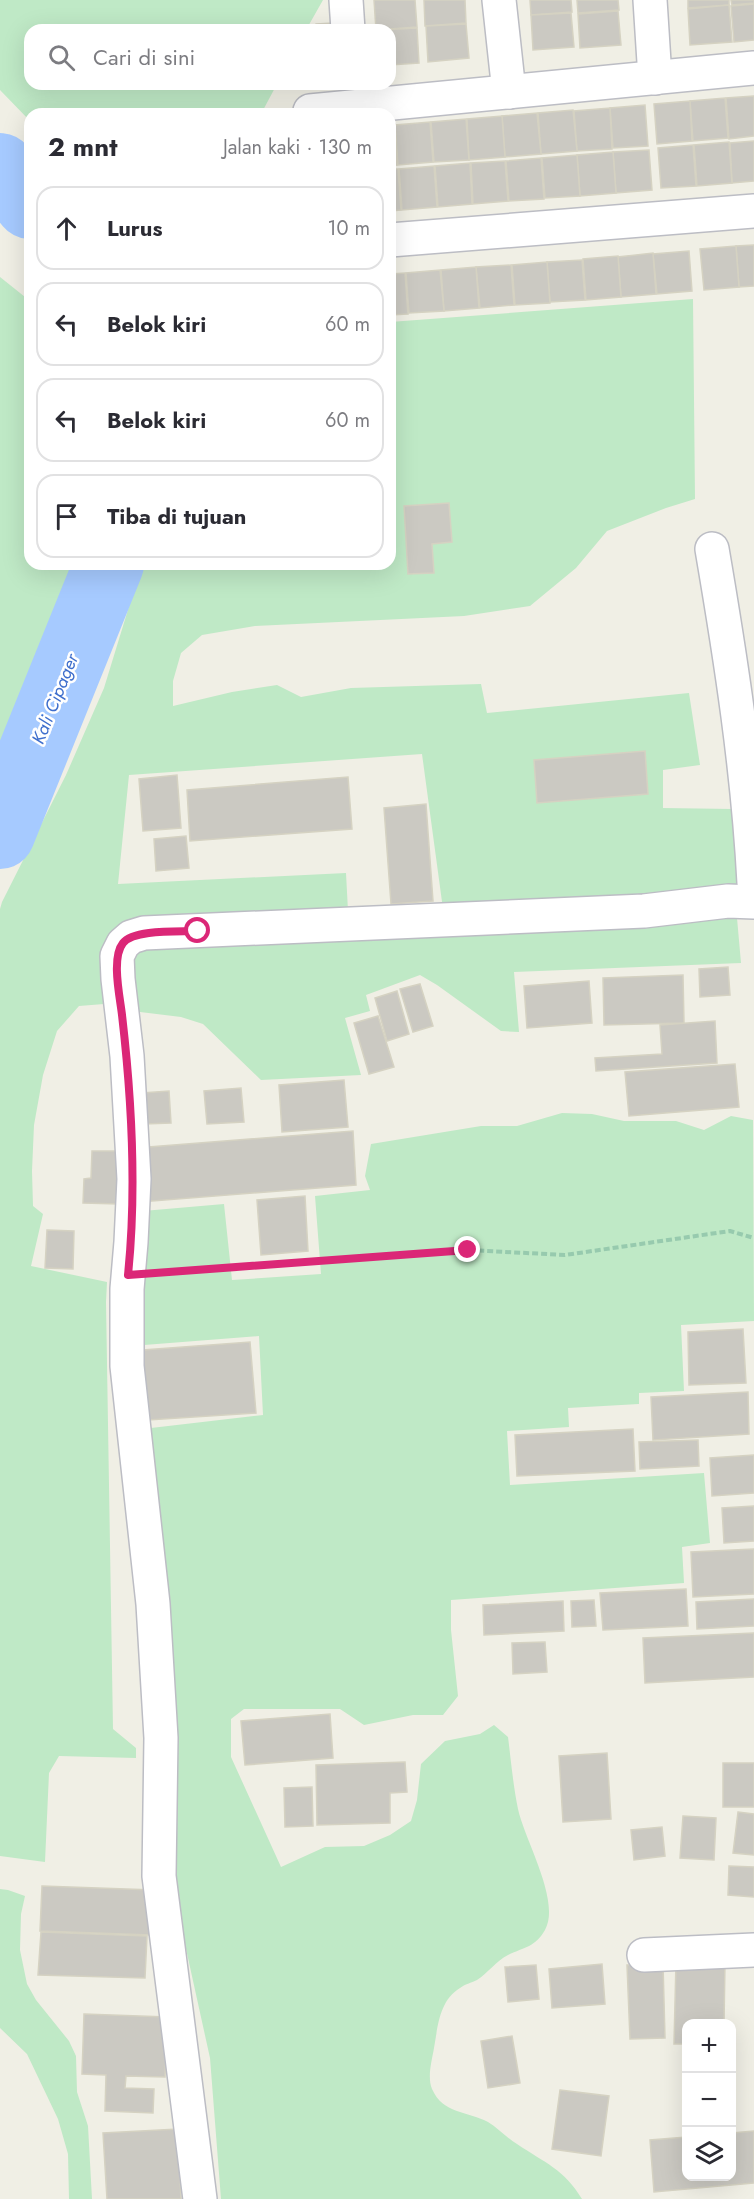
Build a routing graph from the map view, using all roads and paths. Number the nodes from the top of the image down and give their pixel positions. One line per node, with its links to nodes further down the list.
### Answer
1 (346, 0): 4 (street)
2 (499, 0): 7 (street)
3 (650, 0): 6 (street)
4 (348, 24)
5 (754, 68): 6 (street)
6 (656, 78): 7 (street)
7 (509, 92): 8 (street)
8 (352, 96): 9 (street)
9 (318, 108)
10 (754, 211): 11 (street)
11 (396, 240)
12 (711, 549): 13 (street)
13 (754, 883)
14 (754, 902): 16 (street)
15 (754, 1238): 16 (path)
16 (128, 1275): 19 (street)
17 (754, 1950): 18 (street)
18 (644, 1955)
19 (200, 2199)

